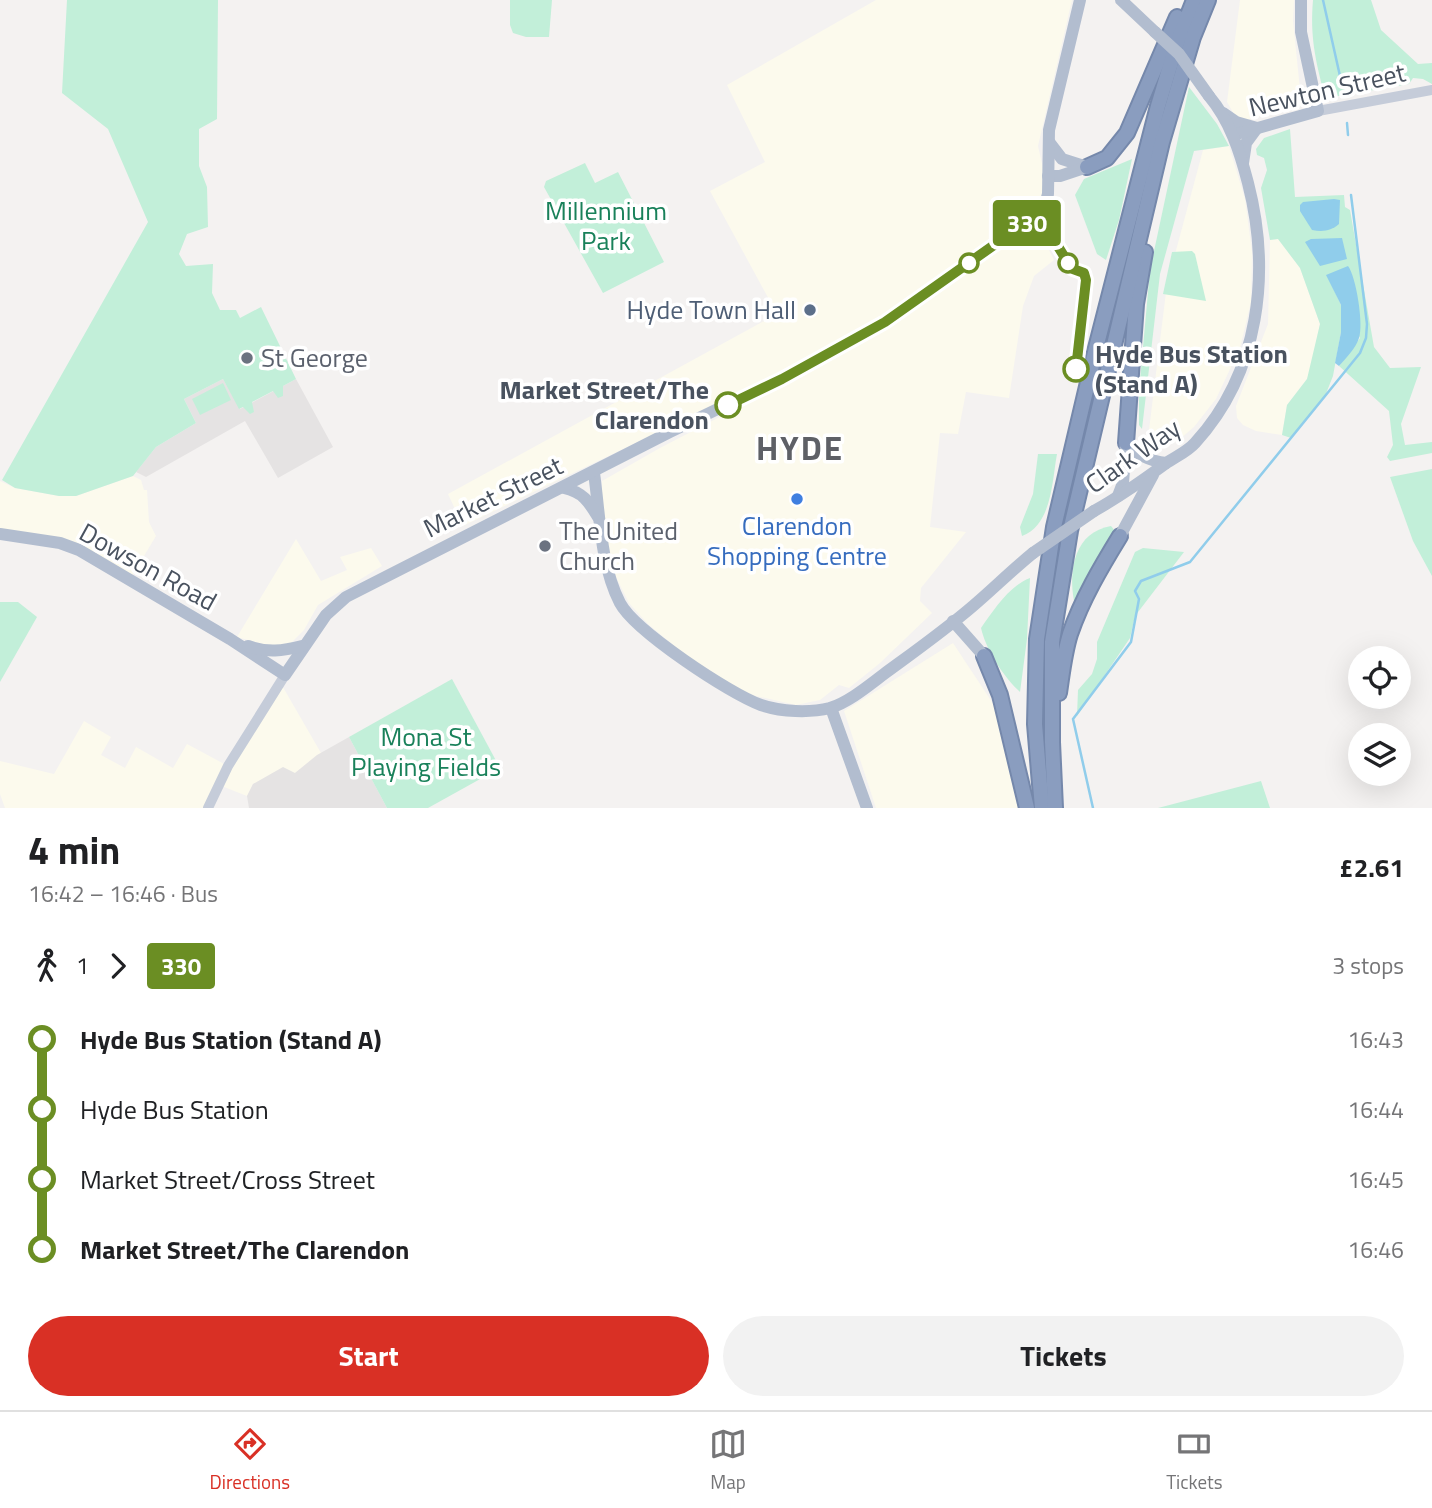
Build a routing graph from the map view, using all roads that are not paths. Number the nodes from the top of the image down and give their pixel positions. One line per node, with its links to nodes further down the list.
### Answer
1 (1080, 0): 12 (main road)
2 (1121, 0): 8 (main road, Clark Way, bridge)
3 (1185, 0): 14 (highway)
4 (1194, 0): 37 (highway)
5 (1209, 0): 16 (highway); 33 (highway)
6 (1301, 0): 9 (main road)
7 (1432, 90): 9 (main road, Newton Street)
8 (1218, 108): 10 (main road); 11 (main road, Clark Way)
9 (1318, 111): 10 (main road, Newton Street)
10 (1257, 128): 11 (main road, Newton Street); 13 (main road)
11 (1233, 135): 13 (main road, Clark Way)
12 (1048, 142): 14 (main road); 15 (main road)
13 (1242, 164): 17 (main road, Clark Way)
14 (1087, 167): 15 (main road)
15 (1048, 176): 19 (main road, Market Street)
16 (1126, 443): 17 (main road); 21 (main road)
17 (1166, 463): 18 (main road, Clark Way)
18 (1155, 472): 21 (main road, Clark Way); 25 (main road)
19 (594, 473): 20 (main road, Market Street); 23 (main road)
20 (564, 488): 23 (main road); 28 (main road, Market Street)
21 (1118, 496): 22 (main road, Clark Way)
22 (1100, 508): 25 (main road); 26 (main road, Clark Way, bridge)
23 (601, 524): 32 (main road)
24 (0, 534): 27 (main road, Dowson Road)
25 (1120, 536): 33 (highway)
26 (953, 621): 30 (main road); 32 (main road, Clark Way)
27 (230, 639): 29 (main road, Dowson Road); 31 (main road, Dowson Road)
28 (302, 646): 29 (main road, Dowson Road); 31 (main road, Market Street)
29 (262, 651): 31 (main road)
30 (984, 656): 36 (highway)
31 (286, 672): 34 (main road, Market Street)
32 (831, 708): 35 (main road)
33 (1052, 742): 38 (highway)
34 (208, 808)
35 (867, 808)
36 (1027, 808)
37 (1042, 808)
38 (1055, 808)

